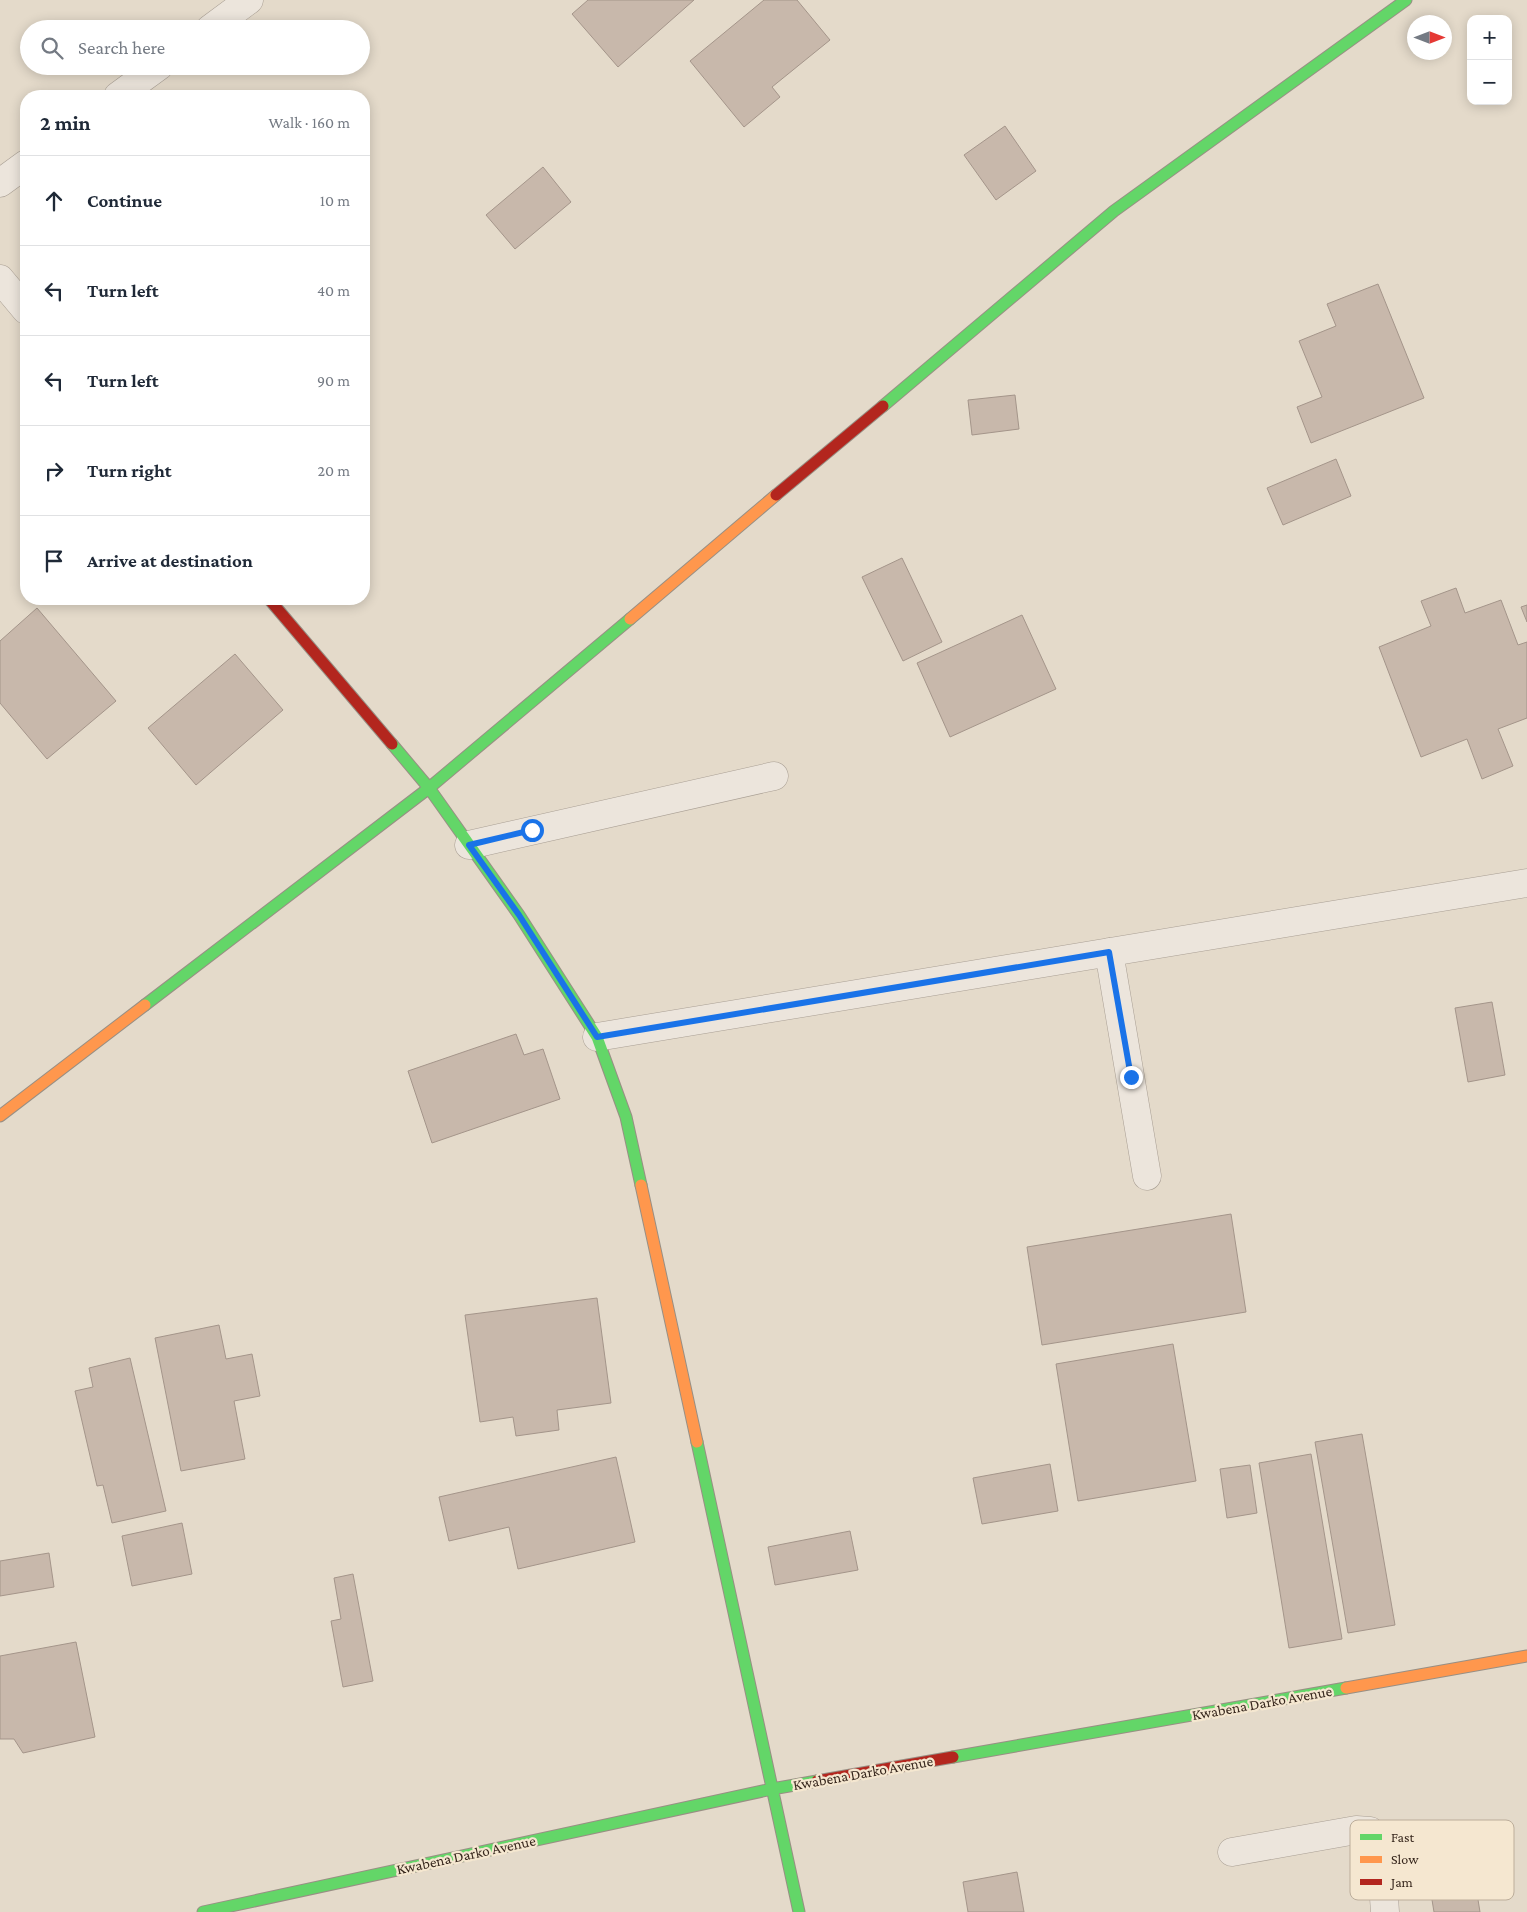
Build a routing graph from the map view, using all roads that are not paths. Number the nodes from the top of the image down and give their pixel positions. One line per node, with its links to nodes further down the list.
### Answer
1 (249, 0): 3 (street)
2 (1406, 0): 12 (street)
3 (222, 20)
4 (147, 75): 5 (street)
5 (126, 90)
6 (20, 168): 7 (street)
7 (0, 183)
8 (0, 279): 9 (street)
9 (20, 303)
10 (274, 605): 12 (street)
11 (774, 776): 13 (street)
12 (429, 788): 13 (street); 17 (street)
13 (469, 845): 16 (street)
14 (1527, 883): 15 (street)
15 (1109, 952): 16 (street); 18 (street)
16 (597, 1037): 20 (street)
17 (0, 1116)
18 (1147, 1176)
19 (1527, 1656): 20 (street, Kwabena Darko Avenue)
20 (772, 1790): 23 (street, Kwabena Darko Avenue); 24 (street)
21 (1350, 1831): 22 (street)
22 (1232, 1852)
23 (203, 1912)
24 (799, 1912)

